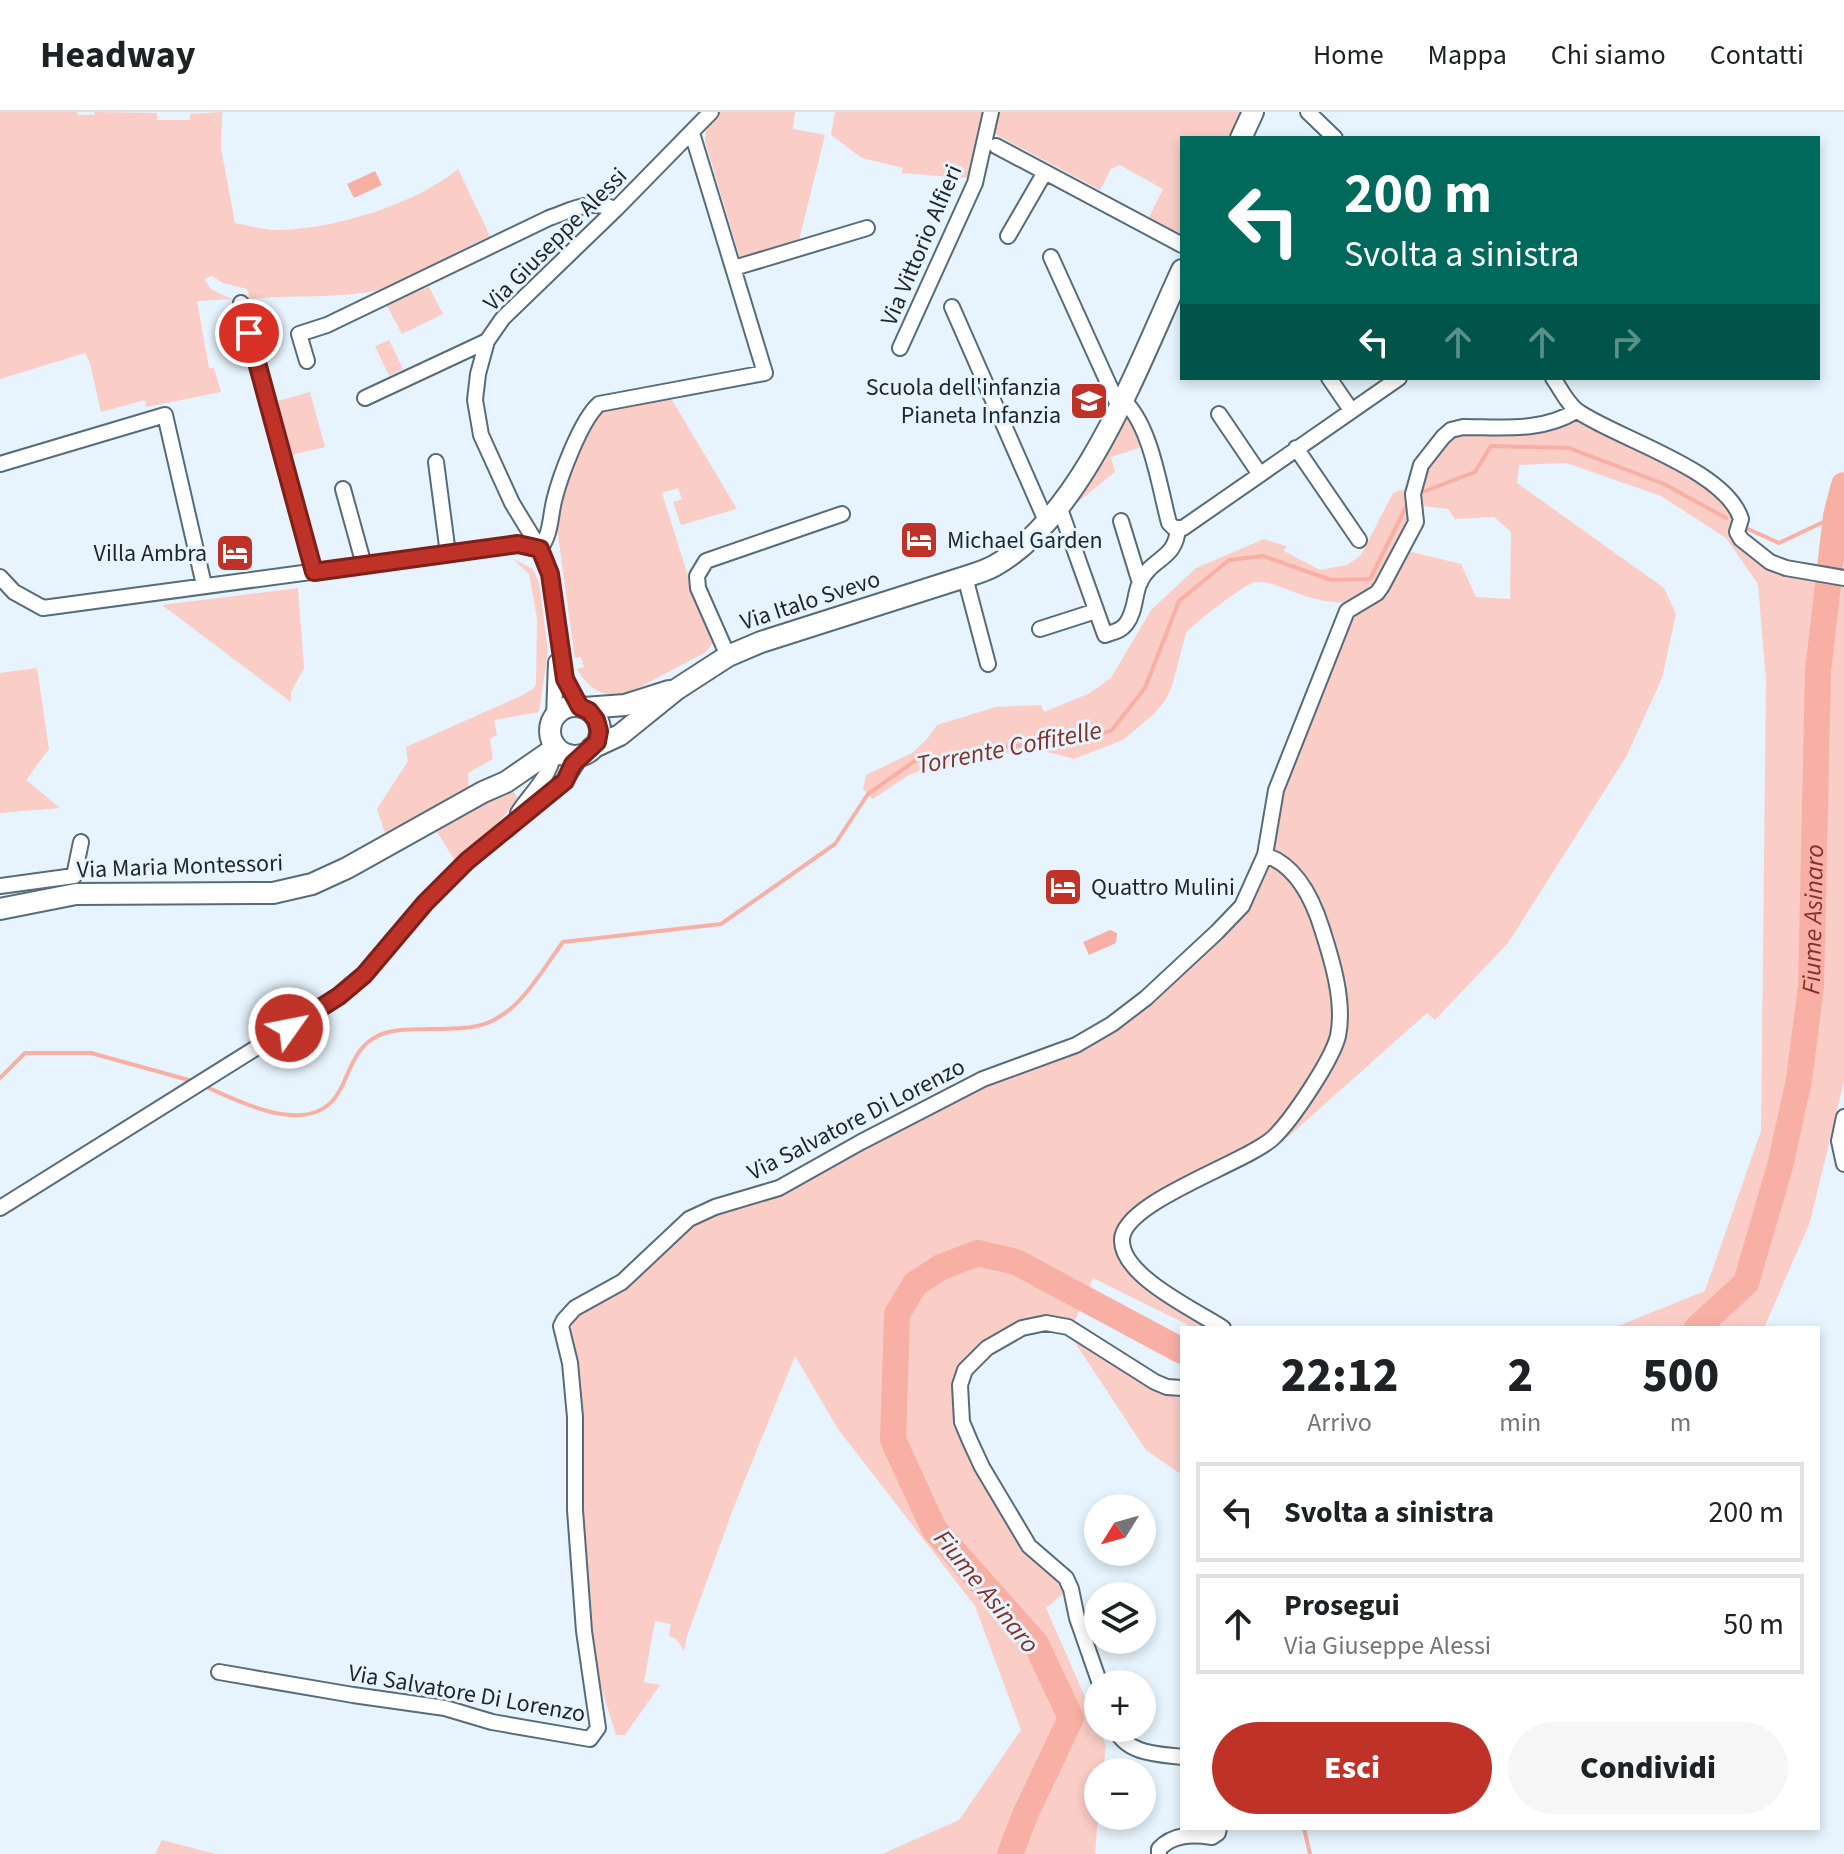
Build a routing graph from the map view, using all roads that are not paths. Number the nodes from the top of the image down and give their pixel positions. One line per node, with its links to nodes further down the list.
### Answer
1 (711, 112): 5 (street, Via Giuseppe Alessi)
2 (991, 112): 20 (street, Via Vittorio Alfieri)
3 (1253, 112): 6 (street)
4 (1308, 112): 7 (street)
5 (692, 133): 10 (street, Via Giuseppe Alessi); 15 (street)
6 (1242, 136)
7 (1333, 136)
8 (996, 146): 9 (street)
9 (1045, 172): 12 (street); 13 (street)
10 (616, 209): 19 (street, Via Giuseppe Alessi); 21 (street)
11 (867, 228): 15 (street)
12 (1008, 236)
13 (1180, 244)
14 (1051, 257): 26 (street)
15 (734, 268): 40 (street)
16 (1180, 274): 26 (street, Via Italo Svevo)
17 (241, 303): 43 (street)
18 (952, 307): 35 (street)
19 (487, 341): 25 (street); 40 (street, Via Giuseppe Alessi)
20 (900, 348)
21 (307, 361)
22 (1330, 380): 27 (street)
23 (1396, 380): 27 (street)
24 (1554, 380): 28 (street)
25 (365, 398)
26 (1120, 403): 35 (street, Via Italo Svevo); 38 (street)
27 (1351, 410): 30 (street)
28 (1576, 411): 46 (street); 63 (street, Via Salvatore Di Lorenzo)
29 (1219, 414): 33 (street)
30 (1296, 448): 33 (street); 39 (street)
31 (436, 462): 41 (street)
32 (0, 464): 48 (street)
33 (1259, 473): 38 (street)
34 (343, 489): 42 (street)
35 (1053, 513): 45 (street, Via Italo Svevo); 49 (street)
36 (842, 514): 52 (street)
37 (1121, 521): 47 (street)
38 (1178, 528): 47 (street)
39 (1359, 540)
40 (540, 549): 41 (street); 51 (street, Via Giuseppe Alessi)
41 (448, 554): 42 (street)
42 (364, 565): 43 (street)
43 (314, 572): 48 (street)
44 (0, 577): 48 (street)
45 (965, 577): 52 (street, Via Italo Svevo); 53 (street)
46 (1844, 578)
47 (1140, 583): 49 (street)
48 (204, 585)
49 (1096, 611): 50 (street)
50 (1040, 629)
51 (559, 642): 55 (street); 56 (street)
52 (728, 656): 54 (street, Via Italo Svevo)
53 (988, 664)
54 (677, 689): 55 (street); 57 (street)
55 (582, 708): 56 (street); 57 (street)
56 (553, 720): 57 (street); 59 (street)
57 (570, 751): 58 (street); 60 (street); 61 (street)
58 (506, 782): 59 (street); 60 (street)
59 (483, 792): 65 (street, Via Maria Montessori)
60 (523, 804): 61 (street)
61 (509, 826): 68 (street)
62 (81, 842): 64 (street)
63 (1265, 855): 69 (street); 72 (street, Via Salvatore Di Lorenzo)
64 (0, 886)
65 (0, 909)
66 (1844, 1117): 67 (street)
67 (1844, 1164)
68 (0, 1208)
69 (1219, 1326)
70 (1180, 1388): 71 (street)
71 (1095, 1670)
72 (219, 1672)
73 (1125, 1742): 74 (street)
74 (1180, 1757)
75 (1219, 1830): 76 (street)
76 (1159, 1854)

